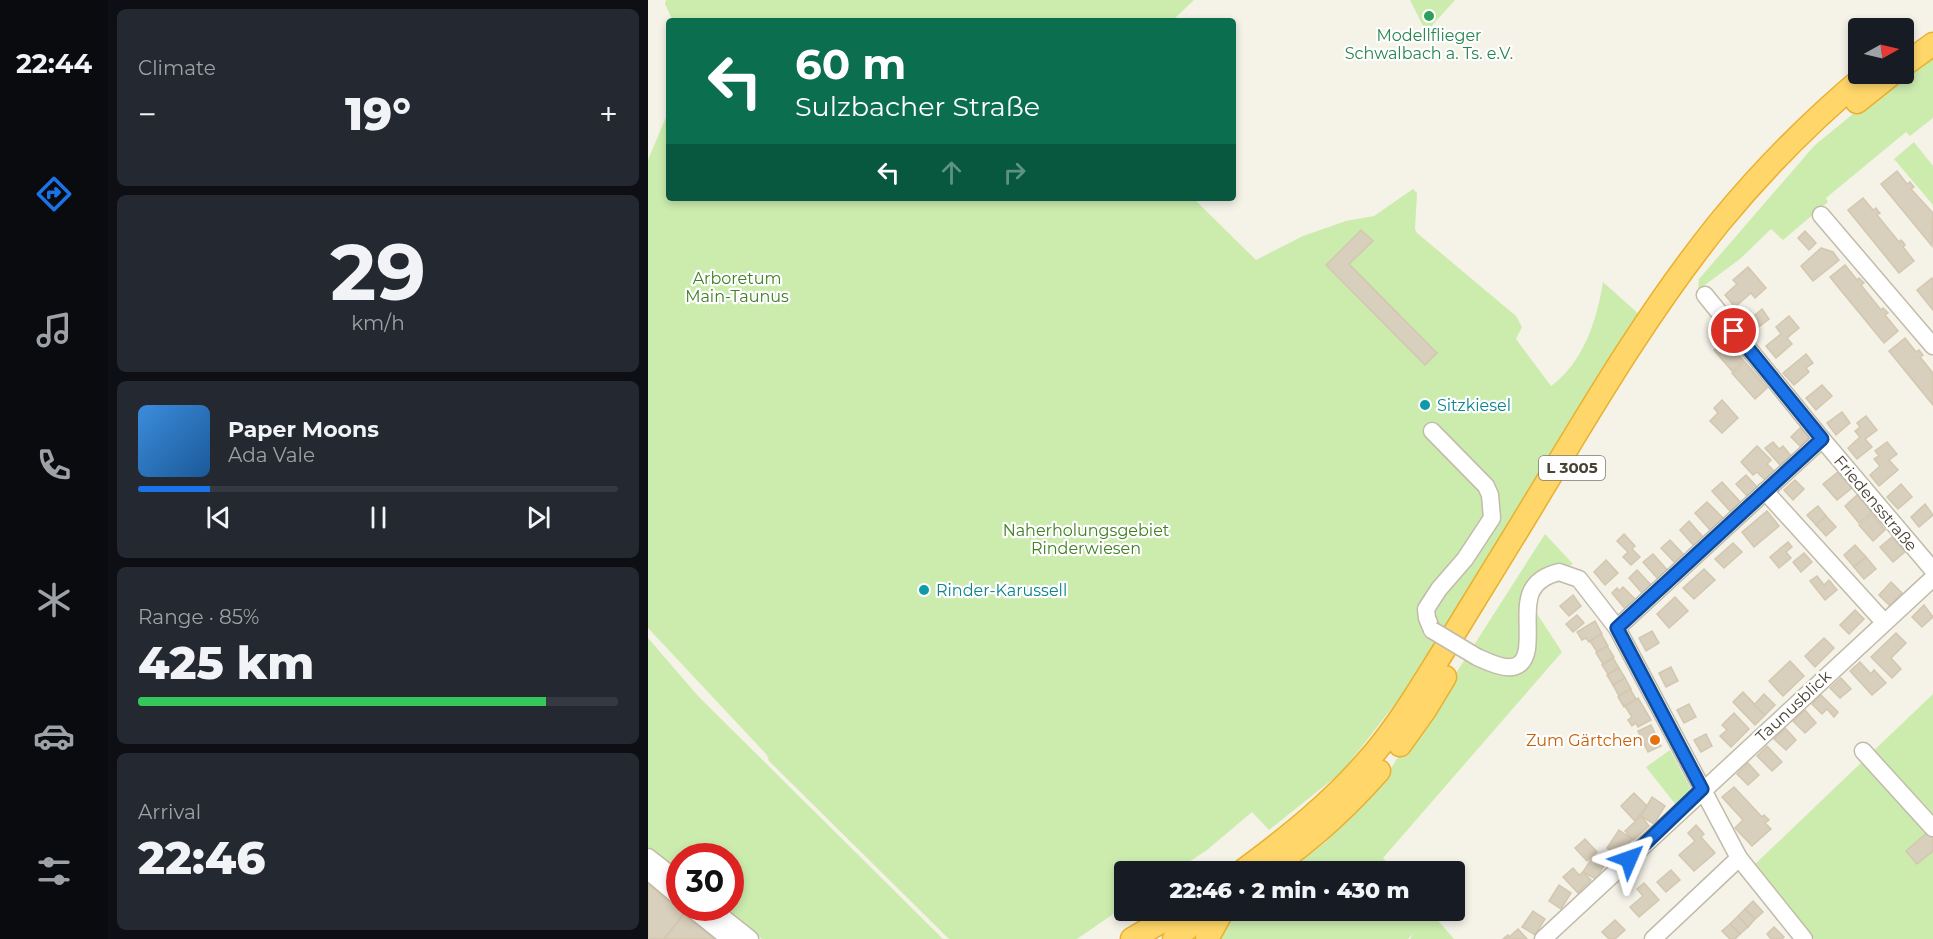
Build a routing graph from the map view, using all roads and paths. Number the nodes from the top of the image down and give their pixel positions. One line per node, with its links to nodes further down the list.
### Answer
1 (1933, 26): 2 (highway)
2 (1914, 39)
3 (1933, 44): 4 (highway)
4 (1914, 58)
5 (1855, 84): 22 (highway, L 3005)
6 (1880, 84): 23 (highway, L 3005)
7 (1821, 214): 9 (street)
8 (1705, 295): 11 (street, Friedensstraße)
9 (1933, 346)
10 (1432, 431): 16 (street, bridge)
11 (1822, 439): 12 (street); 13 (street, Friedensstraße)
12 (1765, 491): 15 (street); 16 (street)
13 (1933, 570)
14 (1933, 578): 15 (street, Taunusblick)
15 (1884, 622): 18 (street, Taunusblick)
16 (1617, 628): 18 (street)
17 (1863, 751): 19 (street)
18 (1702, 789): 21 (street); 39 (street, Taunusblick)
19 (1933, 828)
20 (648, 857): 25 (street)
21 (1739, 858): 40 (street); 41 (street)
22 (1255, 861)
23 (1282, 861)
24 (648, 871): 26 (street)
25 (666, 871)
26 (666, 886)
27 (712, 921): 33 (street)
28 (720, 921): 34 (street)
29 (1164, 921): 35 (highway)
30 (1171, 921): 36 (highway)
31 (1197, 921): 37 (highway)
32 (1216, 921): 38 (highway)
33 (730, 939)
34 (750, 939)
35 (1132, 939)
36 (1152, 939)
37 (1174, 939)
38 (1207, 939)
39 (1543, 939)
40 (1653, 939)
41 (1804, 939)

